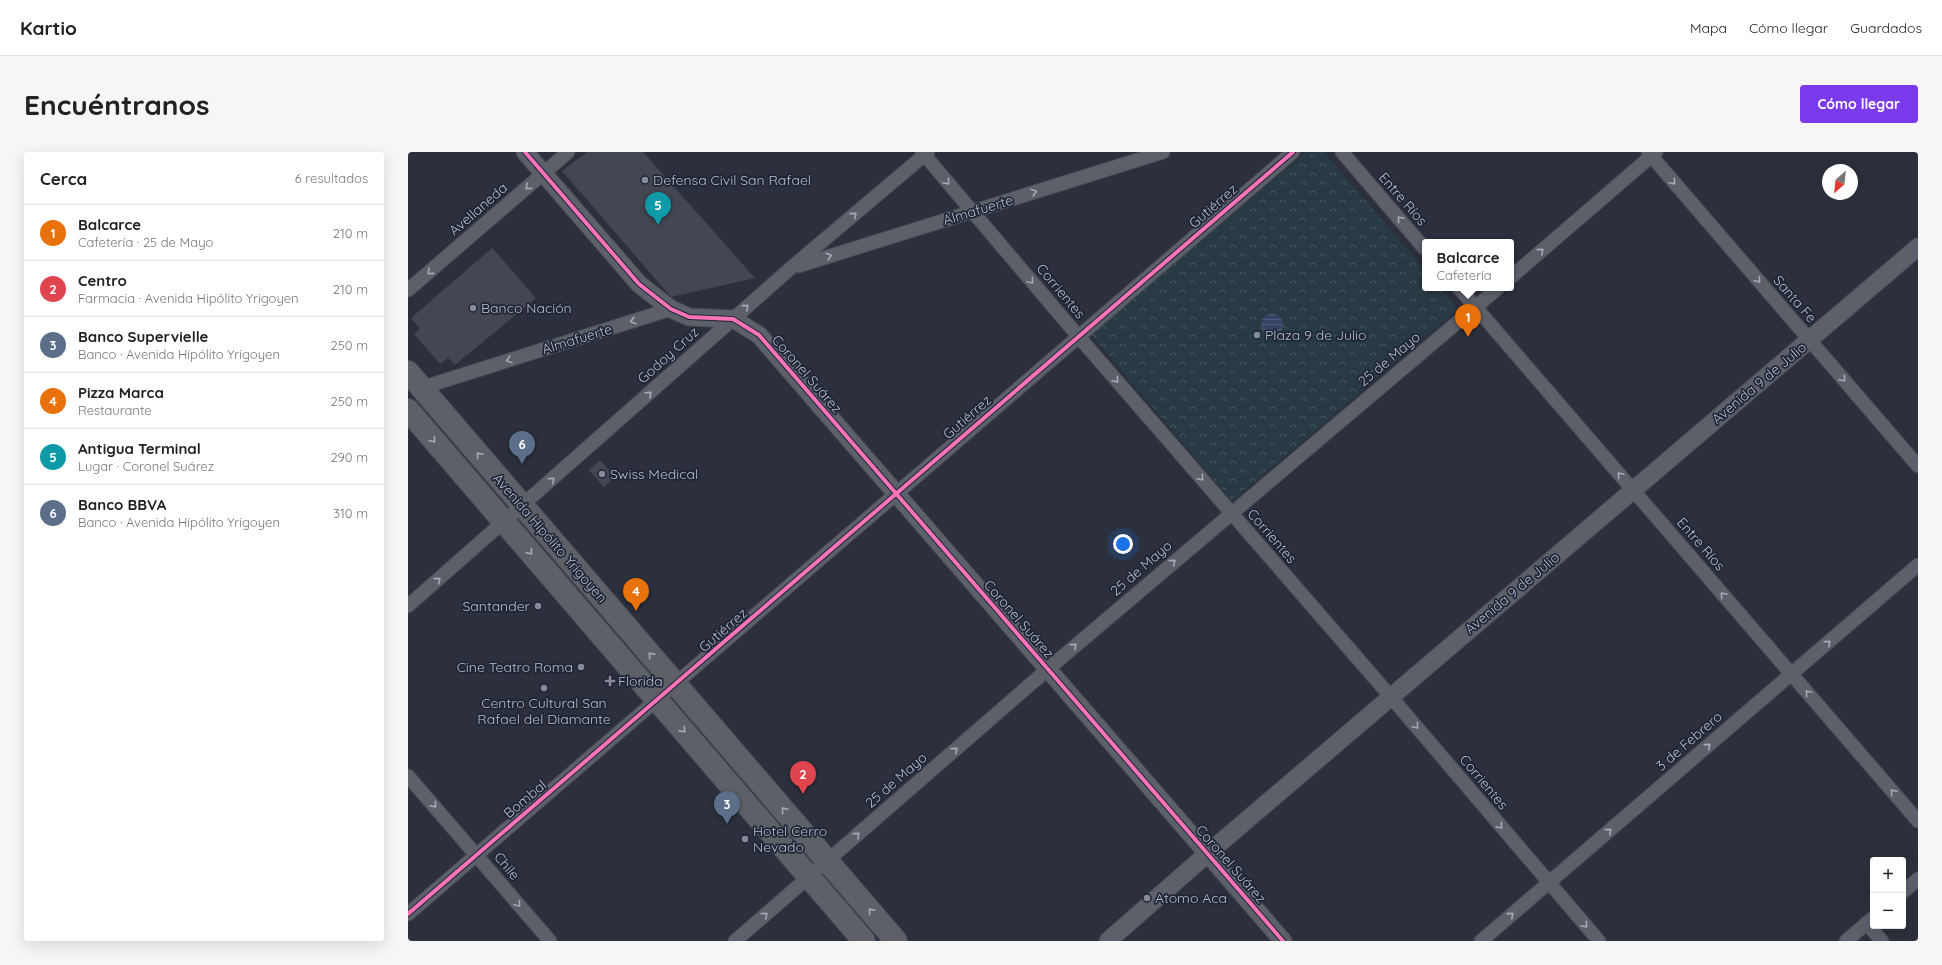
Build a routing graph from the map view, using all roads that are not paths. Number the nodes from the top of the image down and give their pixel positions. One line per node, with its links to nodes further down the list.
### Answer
1 (525, 152): 8 (street)
2 (568, 152): 8 (street, Avellaneda)
3 (1163, 152): 9 (street, Almafuerte, one-way to 3)
4 (1293, 152): 20 (street, Gutiérrez)
5 (1342, 152): 10 (street, Entre Ríos, one-way to 5)
6 (925, 153): 9 (street, Corrientes, one-way to 9); 12 (street, Godoy Cruz, one-way to 6)
7 (1652, 153): 13 (street, one-way to 7); 21 (street, Santa Fe, one-way to 21)
8 (543, 173): 14 (street, Avellaneda, one-way to 14); 18 (street)
9 (973, 211): 12 (street, Almafuerte, one-way to 9); 20 (street, Corrientes, one-way to 20)
10 (1422, 245)
11 (1918, 247): 21 (street, Avenida 9 de Julio)
12 (792, 267): 19 (street, Godoy Cruz, one-way to 12)
13 (1514, 274)
14 (408, 290)
15 (1462, 291): 17 (street, Entre Ríos)
16 (1495, 291): 17 (street, 25 de Mayo)
17 (1476, 307): 25 (street, Entre Ríos, one-way to 17); 28 (street, 25 de Mayo)
18 (671, 309): 19 (street); 22 (street, Almafuerte, one-way to 22)
19 (733, 319): 26 (street, Coronel Suárez); 27 (street, Godoy Cruz, one-way to 19)
20 (1078, 336): 26 (street, Gutiérrez); 28 (street, Corrientes, one-way to 28)
21 (1809, 340): 24 (street, Santa Fe, one-way to 24); 25 (street, Avenida 9 de Julio)
22 (415, 380): 27 (highway, Avenida Hipólito Yrigoyen, one-way to 22)
23 (408, 410): 29 (highway, Avenida Hipólito Yrigoyen, one-way to 29)
24 (1918, 466)
25 (1633, 490): 33 (street, Entre Ríos, one-way to 25); 35 (street, Avenida 9 de Julio)
26 (896, 494): 32 (street, Coronel Suárez); 34 (street, Gutiérrez)
27 (523, 506): 29 (street, Godoy Cruz); 34 (highway, Avenida Hipólito Yrigoyen, one-way to 27)
28 (1231, 513): 32 (street, 25 de Mayo, one-way to 28); 35 (street, Corrientes)
29 (504, 522): 31 (street, Godoy Cruz, one-way to 29); 36 (highway, Avenida Hipólito Yrigoyen, one-way to 36)
30 (1918, 565): 33 (street, 3 de Febrero, one-way to 30)
31 (408, 606)
32 (1048, 669): 39 (street, Coronel Suárez); 41 (street, 25 de Mayo, one-way to 32)
33 (1792, 674): 38 (street, Entre Ríos, one-way to 33); 44 (street, 3 de Febrero, one-way to 33)
34 (676, 685): 36 (street, Gutiérrez); 41 (highway, Avenida Hipólito Yrigoyen, one-way to 34)
35 (1391, 697): 39 (street, Avenida 9 de Julio); 44 (street, Corrientes, one-way to 44)
36 (658, 701): 40 (street, Bombal); 42 (highway, Avenida Hipólito Yrigoyen, one-way to 42)
37 (408, 776): 40 (street, Chile, one-way to 40)
38 (1918, 821)
39 (1207, 854): 53 (street, Avenida 9 de Julio); 54 (street, Coronel Suárez)
40 (477, 855): 46 (street, Bombal); 49 (street, Chile, one-way to 49)
41 (828, 861): 42 (street, 25 de Mayo); 52 (highway, Avenida Hipólito Yrigoyen, one-way to 41)
42 (809, 877): 50 (street, 25 de Mayo, one-way to 42); 51 (highway, Avenida Hipólito Yrigoyen)
43 (1918, 879): 45 (street)
44 (1548, 882): 55 (street, 3 de Febrero, one-way to 44); 56 (street, Corrientes, one-way to 56)
45 (1906, 889)
46 (408, 914)
47 (1870, 921): 57 (street)
48 (1875, 929): 58 (street)
49 (550, 941)
50 (735, 941)
51 (864, 941)
52 (896, 941)
53 (1108, 941)
54 (1283, 941)
55 (1481, 941)
56 (1599, 941)
57 (1846, 941)
58 (1882, 941)

